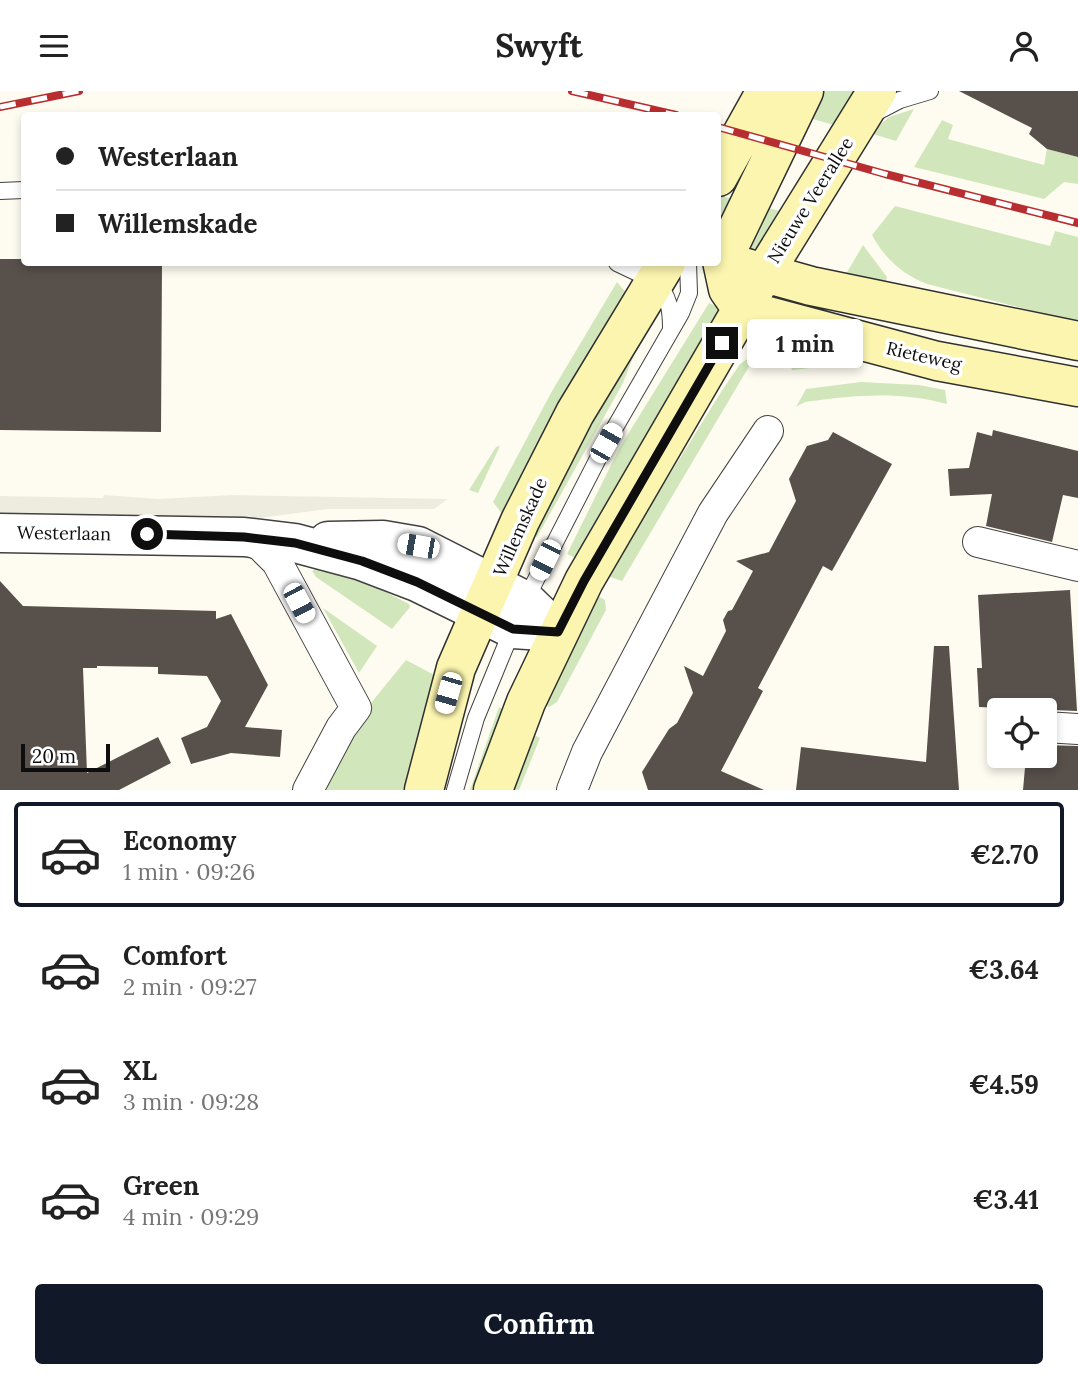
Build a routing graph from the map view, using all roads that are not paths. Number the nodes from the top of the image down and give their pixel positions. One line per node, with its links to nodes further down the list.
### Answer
1 (766, 91): 5 (main road)
2 (804, 91): 8 (main road)
3 (930, 91): 4 (lane)
4 (869, 106): 11 (main road, Nieuwe Veerallee)
5 (721, 172)
6 (21, 190): 7 (lane)
7 (0, 191)
8 (721, 227)
9 (646, 266): 10 (lane)
10 (694, 271): 11 (main road); 12 (main road); 13 (lane, Willemskade); 13 (lane); 21 (main road, Willemskade)
11 (765, 274): 12 (main road, Nieuwe Veerallee); 14 (main road)
12 (742, 309): 15 (main road, Rieteweg); 22 (main road)
13 (671, 331): 21 (lane, Willemskade)
14 (1078, 341)
15 (1078, 387)
16 (768, 431): 29 (street)
17 (0, 533): 18 (street, Westerlaan)
18 (244, 537): 21 (street, Westerlaan); 25 (street)
19 (978, 542): 20 (street)
20 (1078, 566)
21 (504, 606): 22 (street, Westerlaan); 26 (main road, Willemskade); 27 (lane, Willemskade)
22 (558, 632): 28 (main road)
23 (1057, 728): 24 (street)
24 (1078, 729)
25 (308, 790)
26 (424, 790)
27 (455, 790)
28 (493, 790)
29 (572, 790)

